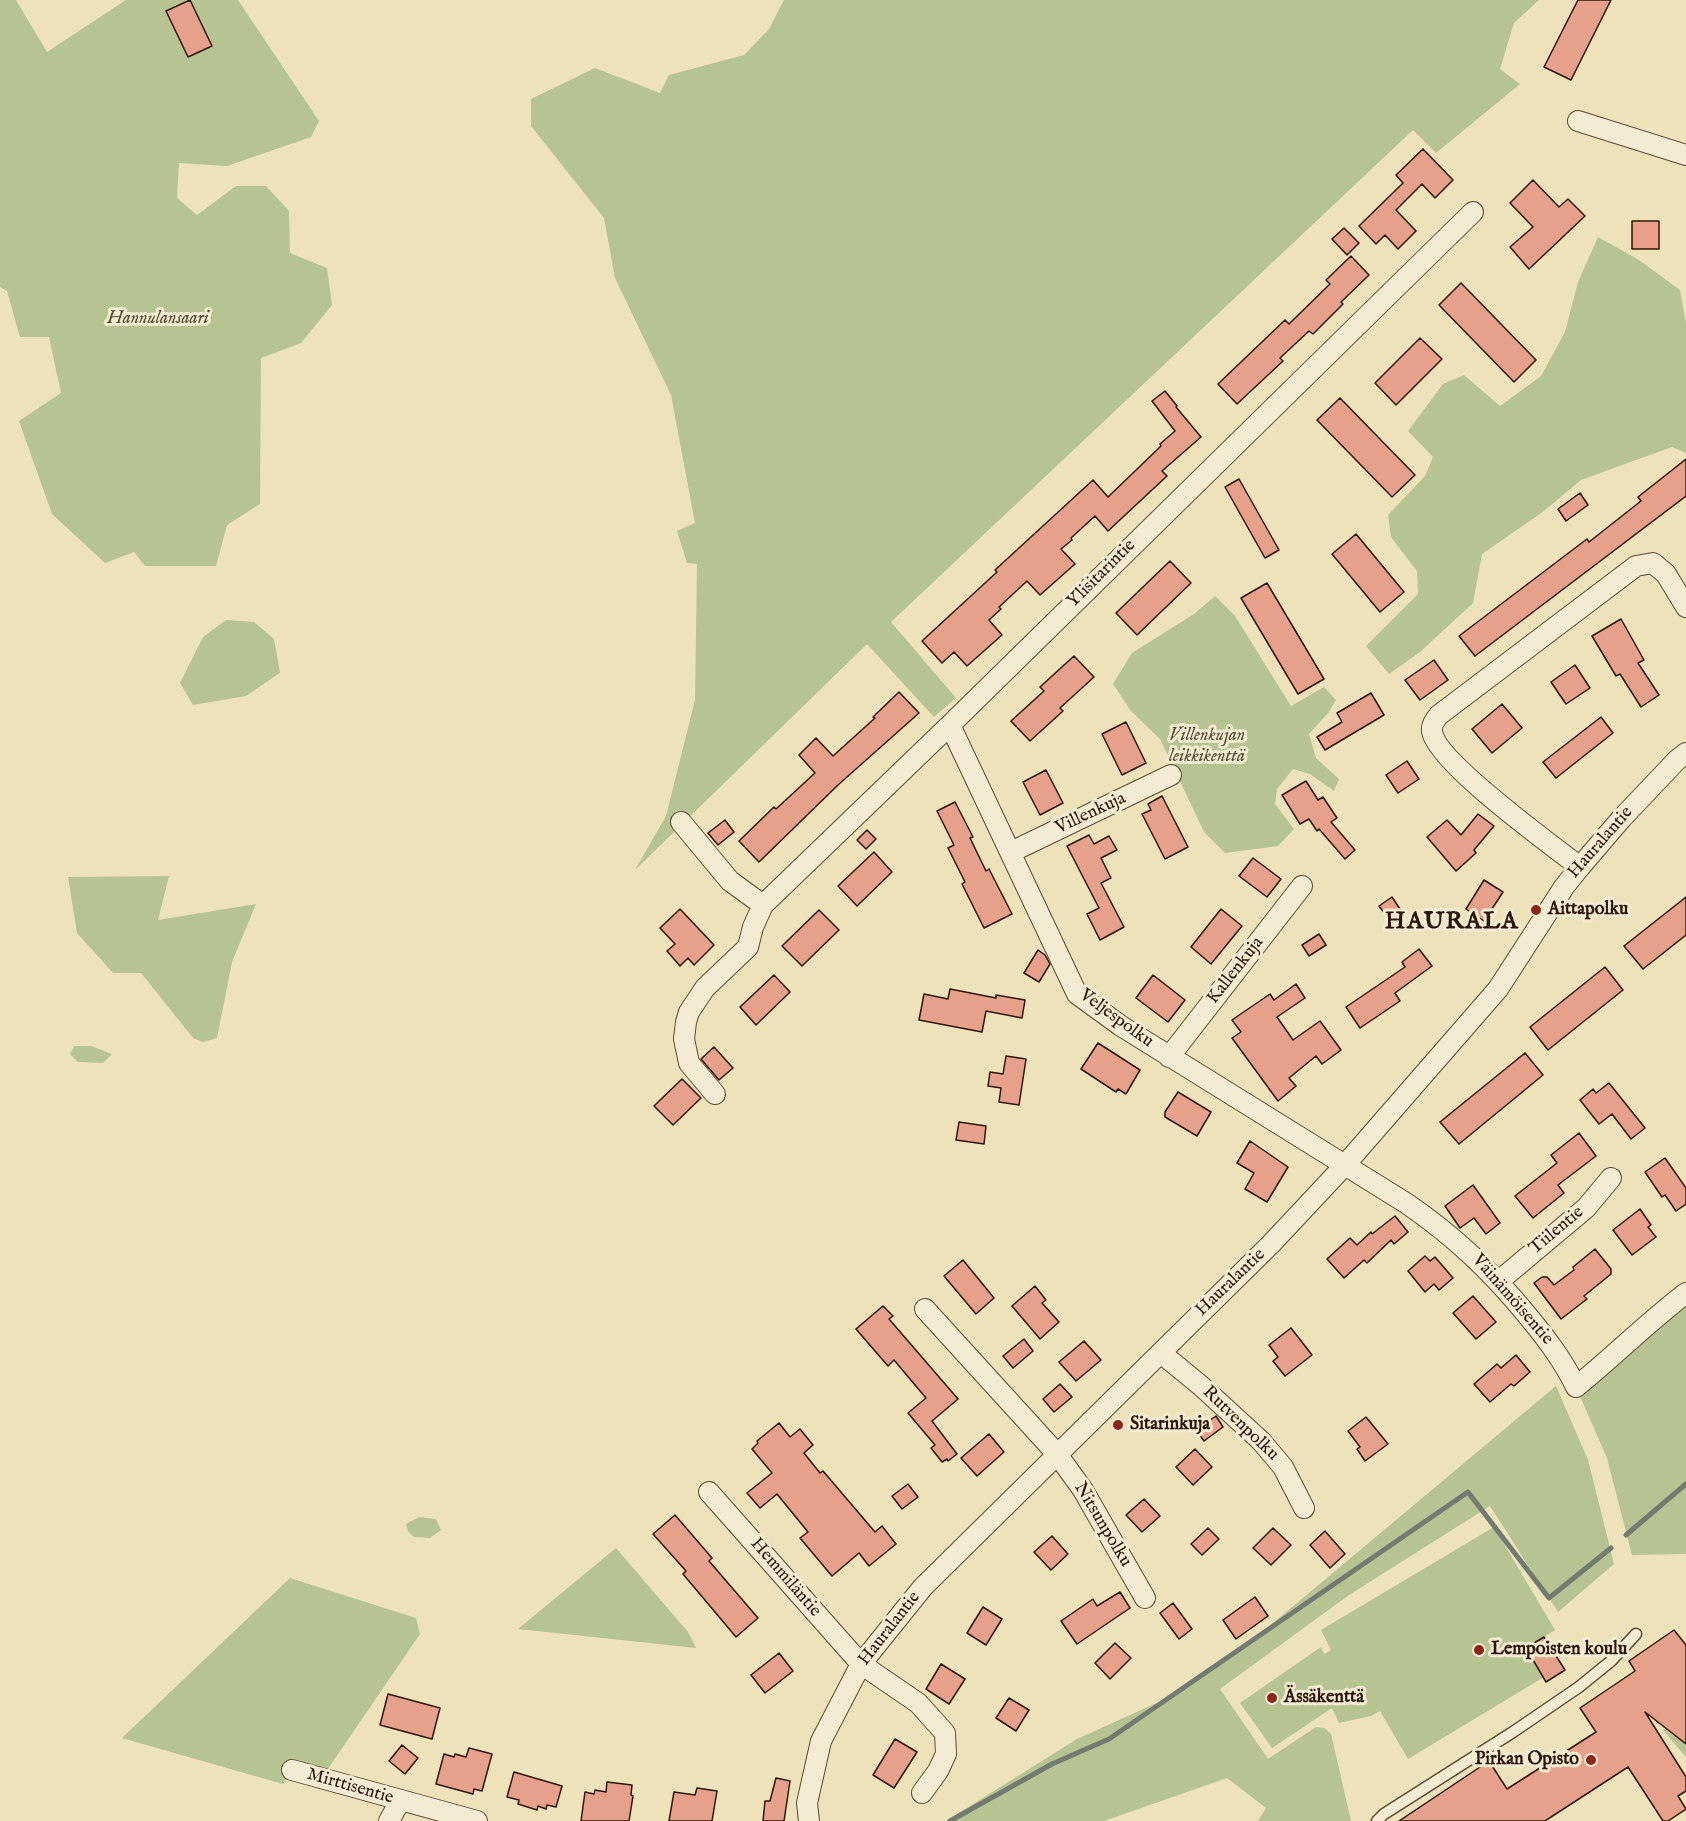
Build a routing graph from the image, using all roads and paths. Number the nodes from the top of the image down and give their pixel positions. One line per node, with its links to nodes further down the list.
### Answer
1 (1578, 121): 2 (street)
2 (1686, 155)
3 (1473, 212): 5 (street, Ylisitarintie)
4 (1686, 607): 10 (street)
5 (950, 725): 9 (street, Veljespolku); 12 (street, Ylisitarintie)
6 (1683, 762): 10 (street, Hauralantie)
7 (1172, 775): 9 (street, Villenkuja)
8 (681, 822): 12 (street)
9 (1011, 852): 13 (street, Veljespolku)
10 (1580, 867): 15 (street, Hauralantie)
11 (1302, 885): 13 (street, Kallenkuja)
12 (763, 904): 14 (street, Ylisitarintie)
13 (1169, 1056): 15 (street, Veljespolku)
14 (715, 1094)
15 (1344, 1166): 17 (street, Väinämöisentie); 20 (street, Hauralantie)
16 (1611, 1178): 17 (street, Tiilentie)
17 (1499, 1281): 18 (street, Väinämöisentie)
18 (1686, 1293)
19 (925, 1309): 21 (street)
20 (1161, 1353): 21 (street, Hauralantie); 23 (street, Rutvenpolku)
21 (1057, 1454): 24 (street, Nitsunpolku); 26 (street, Hauralantie)
22 (708, 1492): 26 (street, Hemmiläntie)
23 (1304, 1508)
24 (1145, 1598)
25 (1636, 1634): 33 (lane)
26 (861, 1665): 28 (street, Hemmiläntie); 32 (street, Hauralantie)
27 (292, 1770): 29 (street, Mirttisentie)
28 (922, 1793)
29 (400, 1801): 30 (street); 31 (street, Mirttisentie)
30 (389, 1821)
31 (477, 1821)
32 (809, 1821)
33 (1377, 1821)

